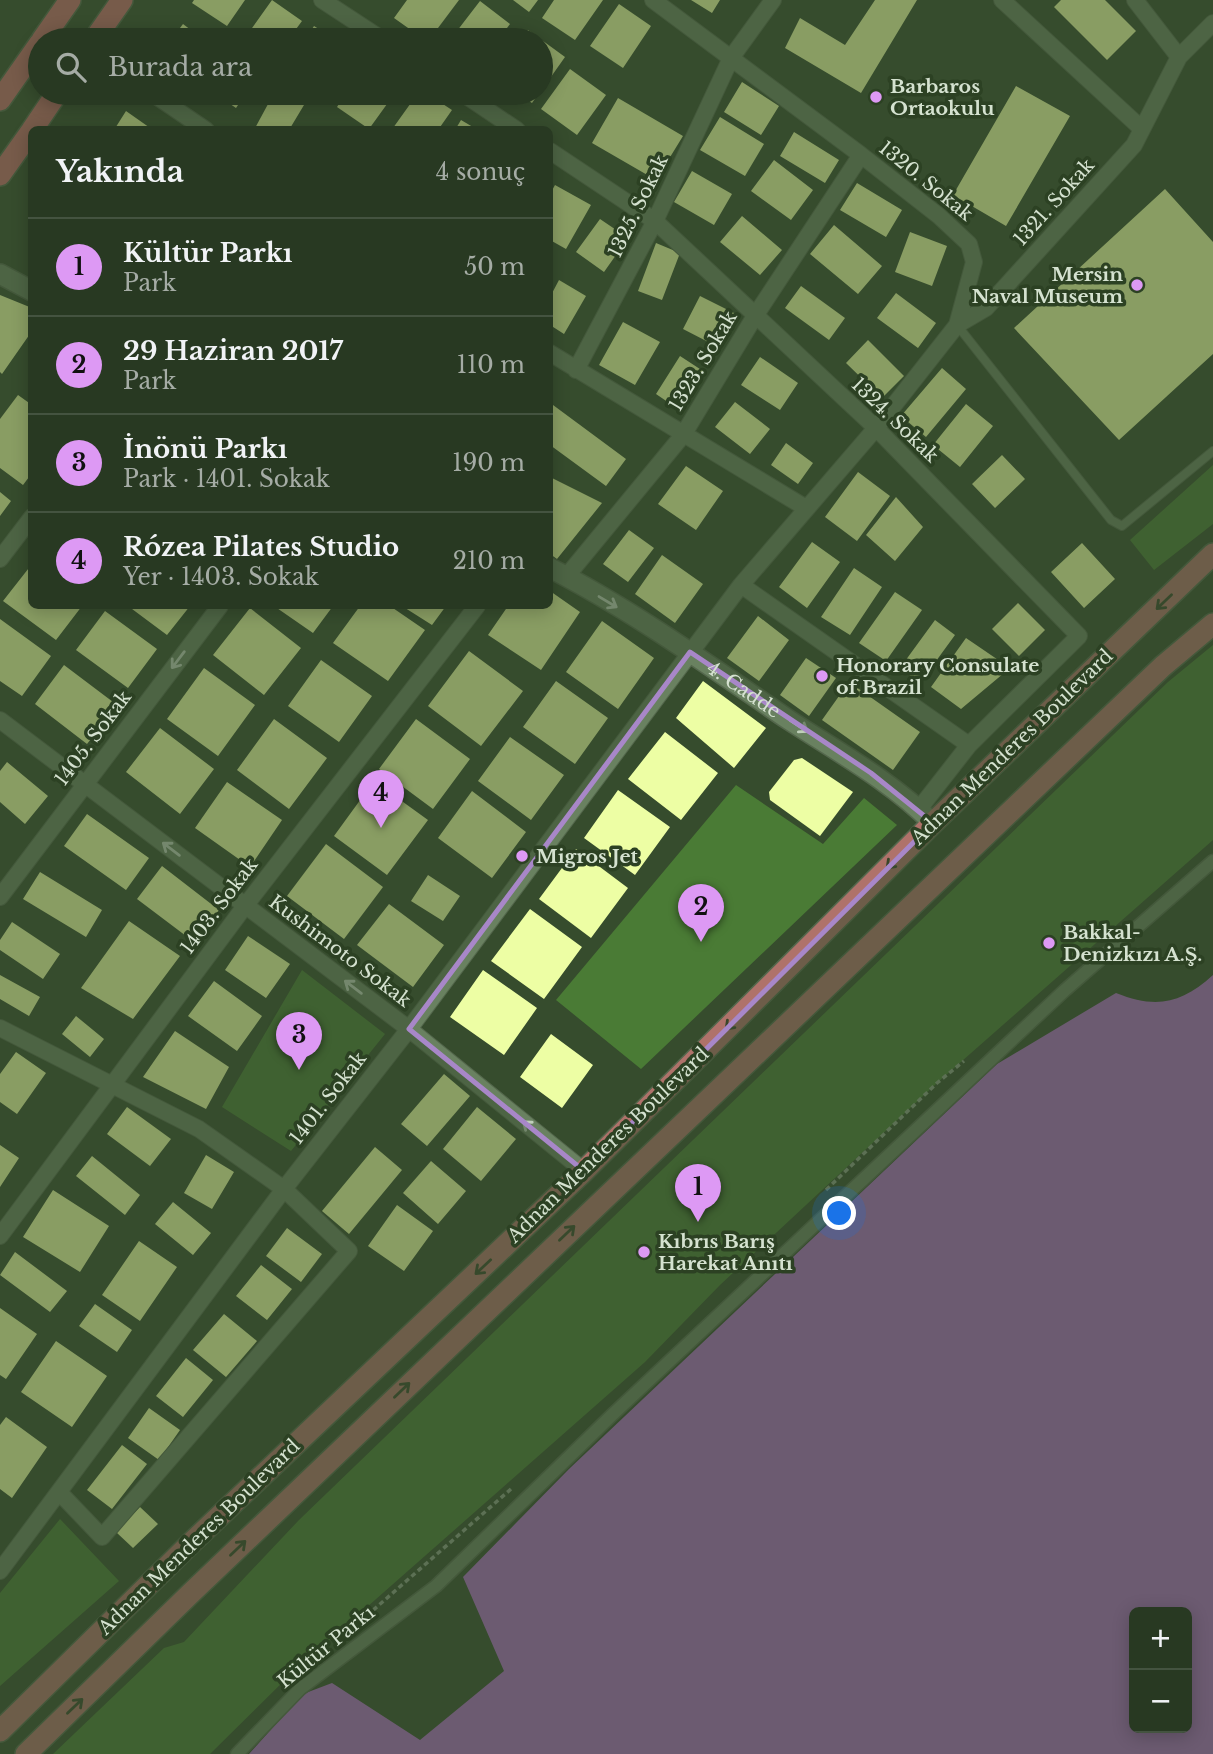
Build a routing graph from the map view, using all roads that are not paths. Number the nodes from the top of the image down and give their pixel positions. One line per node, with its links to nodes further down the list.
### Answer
1 (70, 0): 9 (highway)
2 (122, 0): 10 (highway)
3 (322, 0): 11 (street)
4 (653, 0): 13 (street, 1320. Sokak)
5 (773, 0): 13 (street, 1325. Sokak)
6 (1002, 0): 22 (street)
7 (1135, 0): 12 (street)
8 (1213, 23): 12 (street, 1321. Sokak)
9 (50, 28)
10 (102, 28)
11 (365, 28)
12 (1179, 57): 22 (street, 1321. Sokak)
13 (732, 58): 25 (street, 1320. Sokak); 27 (street, 1325. Sokak)
14 (28, 60): 15 (highway)
15 (0, 100)
16 (49, 105): 19 (highway)
17 (169, 105): 20 (street)
18 (480, 105): 21 (street)
19 (35, 126)
20 (200, 126)
21 (511, 126)
22 (1142, 130): 31 (street, 1321. Sokak)
23 (28, 136): 26 (highway)
24 (553, 153): 27 (street, 1324. Sokak)
25 (861, 155): 30 (street, 1323. Sokak); 31 (street, 1320. Sokak)
26 (0, 175)
27 (655, 221): 30 (street, 1324. Sokak); 33 (street, 1325. Sokak)
28 (0, 274): 29 (street)
29 (28, 289)
30 (755, 316): 34 (street, 1324. Sokak); 35 (street, 1323. Sokak)
31 (957, 325): 34 (street, 1321. Sokak); 36 (lane)
32 (553, 355): 33 (street)
33 (576, 370): 35 (street)
34 (876, 428): 37 (street, 1321. Sokak); 48 (street, 1324. Sokak)
35 (682, 435): 37 (street); 41 (street, 1323. Sokak)
36 (1213, 451)
37 (806, 508): 42 (street, 1321. Sokak)
38 (28, 522): 40 (street)
39 (1213, 554): 50 (main road, Adnan Menderes Boulevard, one-way to 50)
40 (0, 559)
41 (558, 572): 46 (street, 4. Cadde, one-way to 46)
42 (741, 585): 46 (street, 1321. Sokak); 48 (street)
43 (218, 609): 49 (street, 1405. Sokak, one-way to 49)
44 (475, 609): 53 (street, 1403. Sokak)
45 (1213, 624): 63 (main road, Adnan Menderes Boulevard, one-way to 45)
46 (690, 652): 50 (street, 4. Cadde, one-way to 50); 55 (street, 1401. Sokak)
47 (0, 720): 49 (street, Kushimoto Sokak)
48 (969, 745): 50 (street)
49 (85, 783): 52 (street, 1405. Sokak); 53 (street, Kushimoto Sokak, one-way to 49)
50 (926, 816): 57 (main road, Adnan Menderes Boulevard, one-way to 57)
51 (1213, 861): 64 (street, Kültür Parkı)
52 (0, 897)
53 (245, 906): 55 (street, Kushimoto Sokak, one-way to 53); 56 (street, 1403. Sokak)
54 (0, 1028): 56 (street)
55 (409, 1029): 57 (street, Kushimoto Sokak, one-way to 55); 58 (street, 1401. Sokak)
56 (111, 1085): 58 (street); 59 (street, 1403. Sokak)
57 (584, 1171): 62 (main road, Adnan Menderes Boulevard, one-way to 62)
58 (284, 1189): 60 (street, 1401. Sokak); 60 (street)
59 (0, 1236)
60 (60, 1492): 61 (street, 1401. Sokak)
61 (0, 1571)
62 (0, 1731)
63 (26, 1754)
64 (237, 1754)

